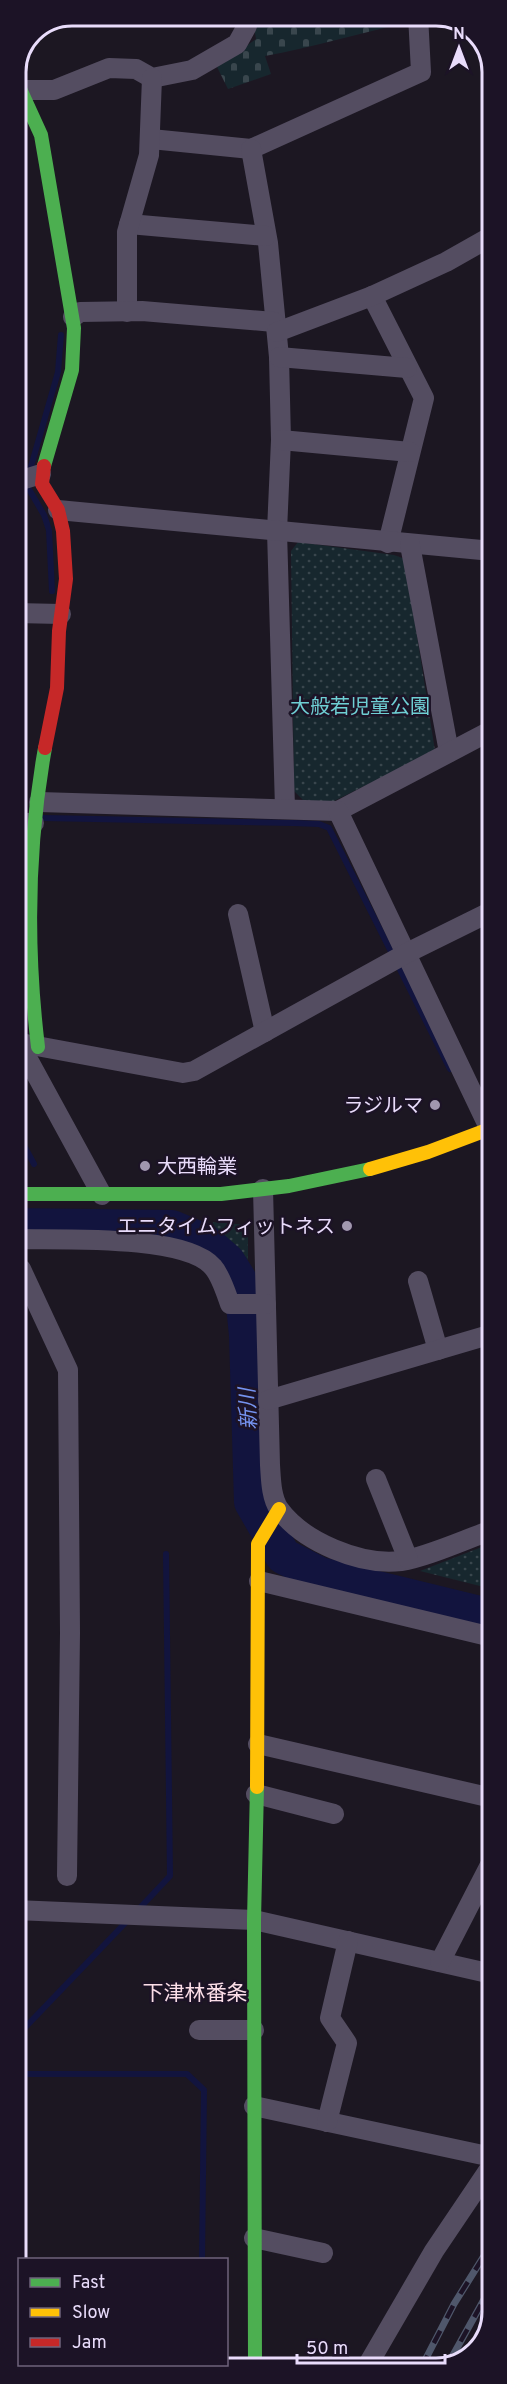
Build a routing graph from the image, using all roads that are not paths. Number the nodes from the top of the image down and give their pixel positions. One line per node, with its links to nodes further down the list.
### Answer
1 (247, 26): 3 (street)
2 (419, 26): 7 (street)
3 (152, 78): 4 (street); 6 (street)
4 (26, 85)
5 (26, 102): 13 (street)
6 (151, 139): 7 (street); 8 (street)
7 (251, 149): 9 (street)
8 (129, 224): 9 (street); 12 (street)
9 (266, 236): 14 (street)
10 (481, 242): 11 (street)
11 (372, 296): 14 (street); 16 (street)
12 (127, 312): 13 (street); 14 (street)
13 (66, 313): 19 (street)
14 (275, 327): 15 (street)
15 (279, 357): 16 (street); 17 (street)
16 (407, 368): 18 (street)
17 (281, 440): 18 (street); 22 (street)
18 (410, 452): 23 (street)
19 (41, 474): 20 (street); 21 (street)
20 (26, 479)
21 (58, 510): 22 (street); 27 (street)
22 (277, 531): 23 (street); 30 (street)
23 (388, 543): 24 (street)
24 (410, 545): 25 (street); 29 (street)
25 (481, 550)
26 (26, 613): 27 (street)
27 (61, 614): 32 (street)
28 (481, 735): 29 (street)
29 (449, 752): 31 (street)
30 (285, 808): 31 (street); 32 (street)
31 (338, 811): 35 (street)
32 (32, 815): 36 (street)
33 (238, 914): 37 (street)
34 (481, 916): 35 (street)
35 (398, 958): 37 (street); 40 (street)
36 (26, 1022)
37 (265, 1032): 38 (street)
38 (26, 1044)
39 (26, 1048): 44 (street)
40 (481, 1113)
41 (481, 1134): 42 (street)
42 (263, 1189): 44 (street); 48 (street)
43 (26, 1194): 44 (street)
44 (102, 1195)
45 (26, 1239): 48 (street)
46 (26, 1280): 62 (street)
47 (418, 1281): 50 (street)
48 (266, 1304): 51 (street)
49 (482, 1337): 50 (street)
50 (438, 1350): 51 (street)
51 (268, 1400): 53 (street)
52 (376, 1479): 55 (street)
53 (279, 1509): 55 (street); 56 (street)
54 (482, 1534): 55 (street)
55 (408, 1559)
56 (259, 1581): 57 (street); 58 (street)
57 (482, 1635)
58 (258, 1744): 59 (street); 60 (street)
59 (256, 1794): 61 (street); 65 (street)
60 (482, 1796)
61 (334, 1814)
62 (67, 1876)
63 (482, 1894): 67 (street)
64 (26, 1910): 65 (street)
65 (254, 1920): 66 (street); 70 (street)
66 (348, 1941): 67 (street); 72 (street)
67 (440, 1962): 68 (street)
68 (482, 1972)
69 (199, 2030): 70 (street)
70 (254, 2030): 71 (street)
71 (254, 2106): 72 (street); 75 (street)
72 (327, 2122): 73 (street)
73 (482, 2155)
74 (482, 2180): 78 (street)
75 (254, 2238): 76 (street); 77 (street)
76 (323, 2253)
77 (255, 2358)
78 (372, 2358)

